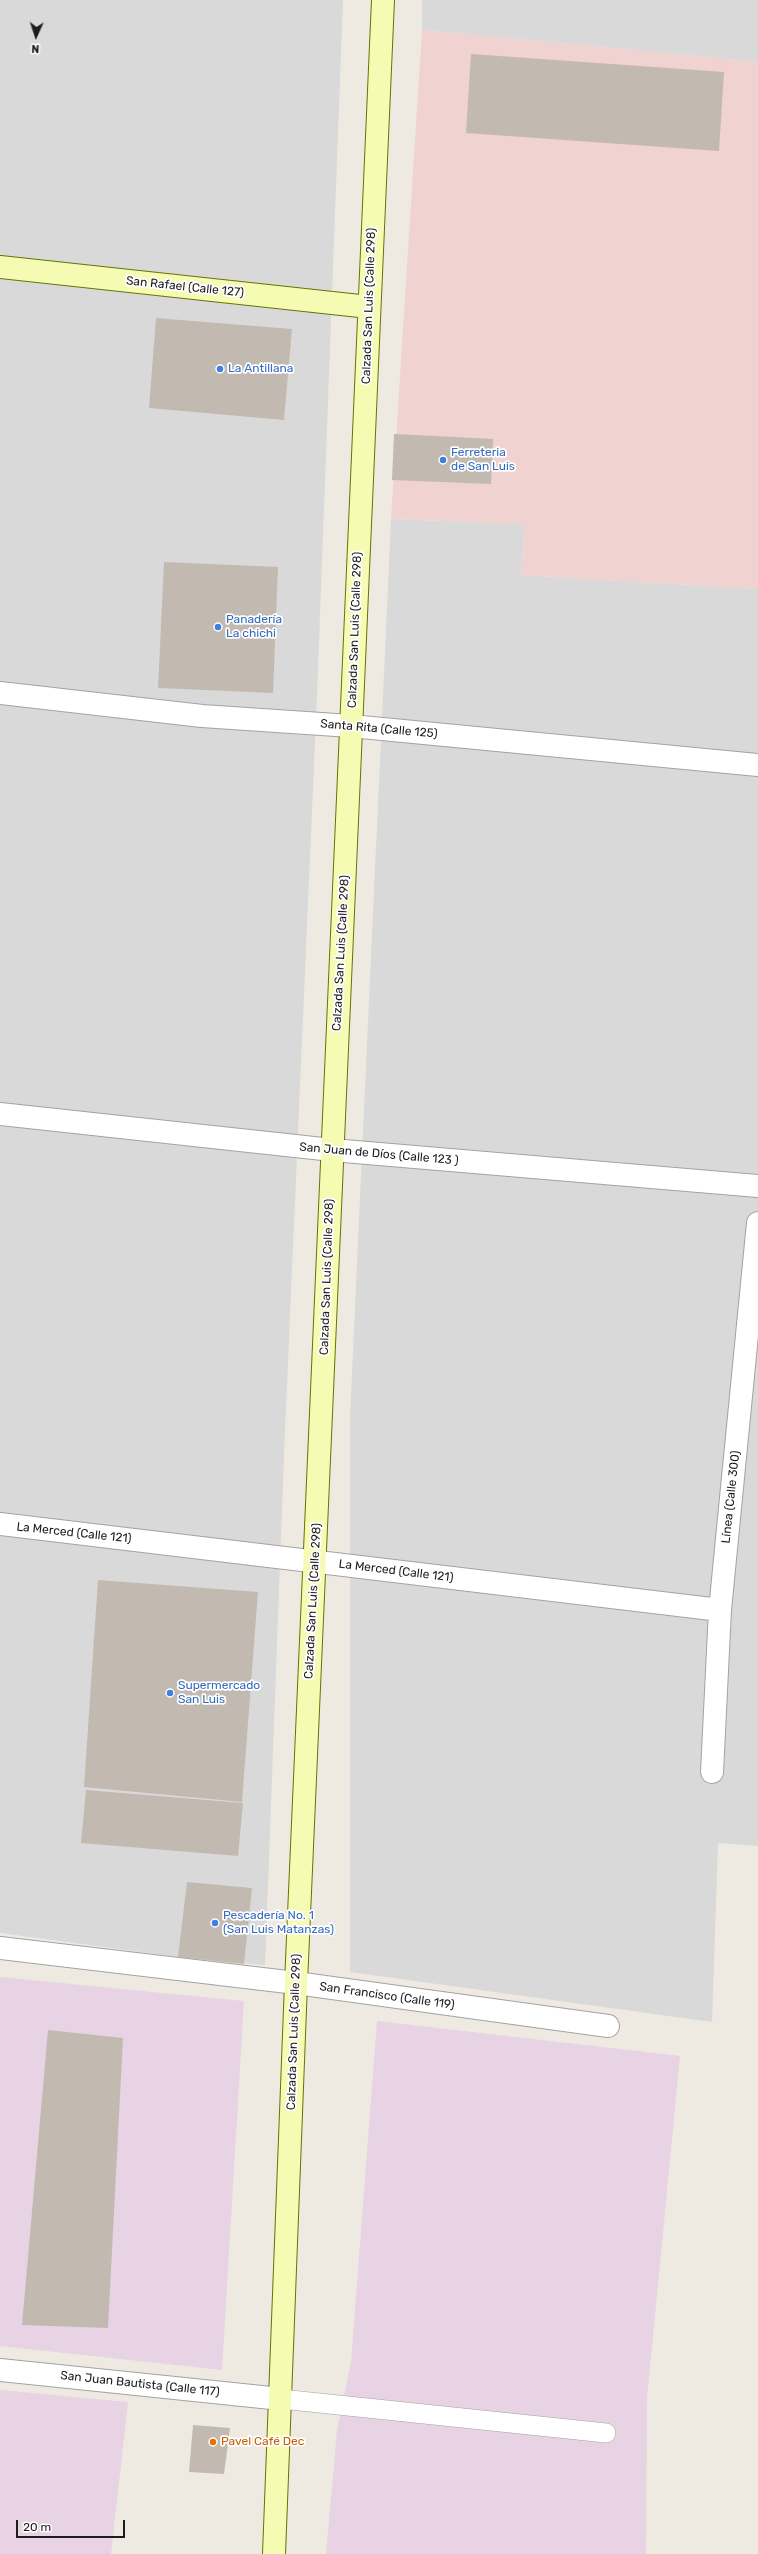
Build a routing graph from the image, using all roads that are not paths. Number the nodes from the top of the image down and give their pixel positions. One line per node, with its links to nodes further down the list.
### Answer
1 (383, 0): 3 (main road, Calzada San Luis (Calle 298))
2 (0, 267): 3 (main road, San Rafael (Calle 127))
3 (369, 307): 5 (main road, Calzada San Luis (Calle 298))
4 (0, 692): 5 (street, Santa Rita (Calle 125))
5 (351, 726): 6 (street, Santa Rita (Calle 125)); 8 (main road, Calzada San Luis (Calle 298))
6 (758, 765)
7 (0, 1114): 8 (street, San Juan de Díos (Calle 123 ))
8 (332, 1150): 9 (street, San Juan de Díos (Calle 123 )); 12 (main road, Calzada San Luis (Calle 298))
9 (758, 1186)
10 (758, 1223): 13 (street, Línea (Calle 300))
11 (0, 1524): 12 (street, La Merced (Calle 121))
12 (314, 1561): 13 (street, La Merced (Calle 121)); 16 (main road, Calzada San Luis (Calle 298))
13 (720, 1610): 14 (street, Línea (Calle 300))
14 (712, 1772)
15 (0, 1948): 16 (street, San Francisco (Calle 119))
16 (296, 1983): 17 (street, San Francisco (Calle 119)); 19 (main road, Calzada San Luis (Calle 298))
17 (608, 2026)
18 (0, 2370): 19 (street, San Juan Bautista (Calle 117))
19 (281, 2399): 20 (lane); 21 (main road, Calzada San Luis (Calle 298))
20 (606, 2433)
21 (274, 2554)

